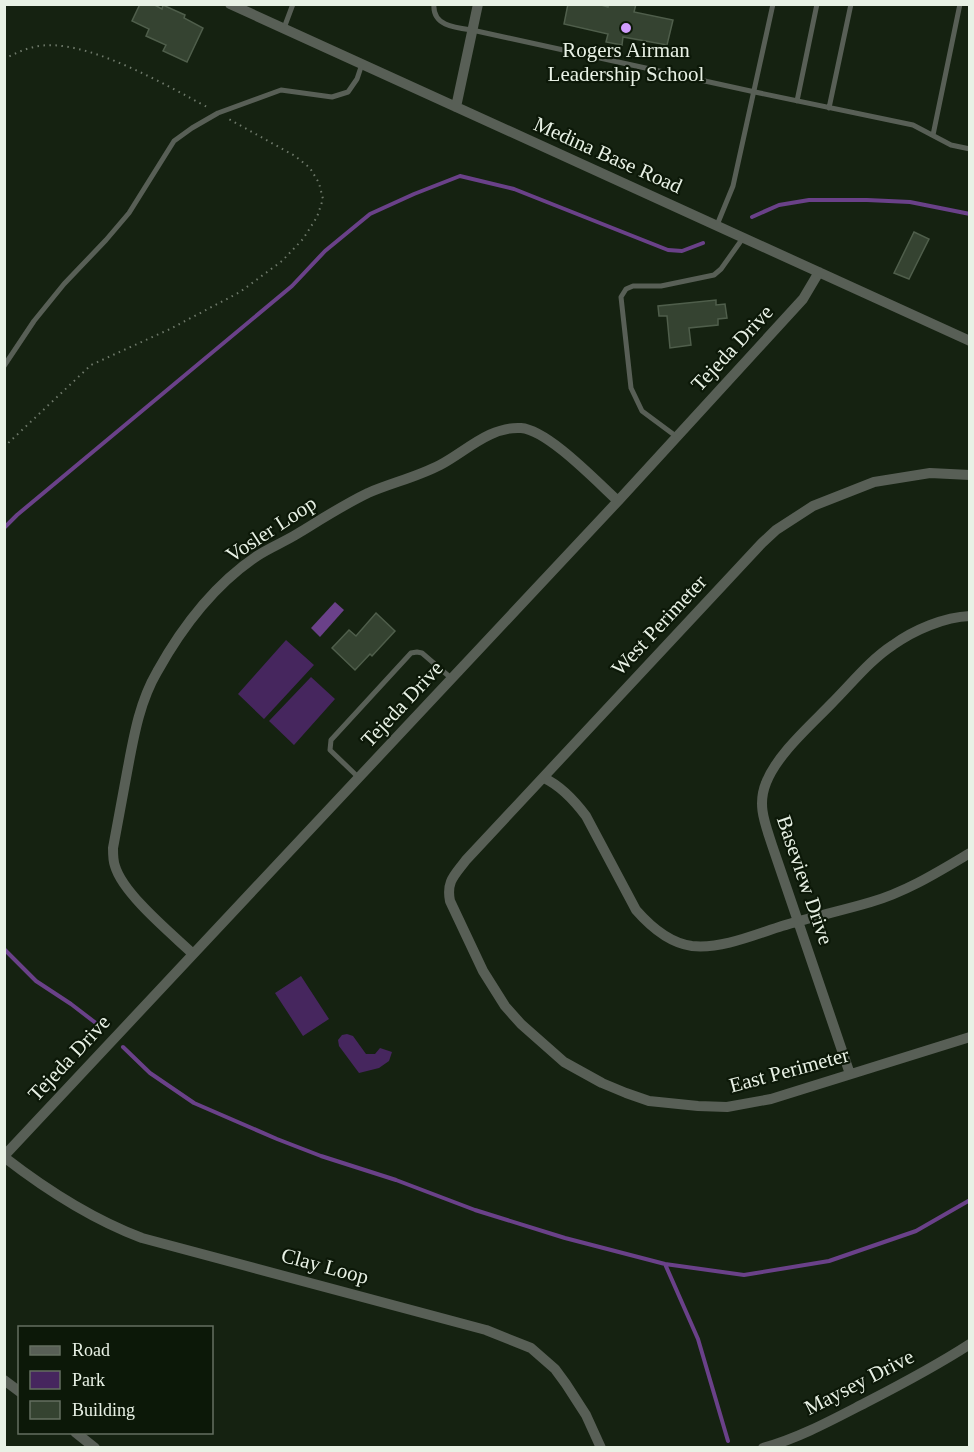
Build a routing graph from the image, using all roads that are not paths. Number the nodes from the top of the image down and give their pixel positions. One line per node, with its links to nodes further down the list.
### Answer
1 (230, 4): 9 (street, Medina Base Road)
2 (292, 4): 9 (lane)
3 (434, 4): 10 (lane)
4 (478, 4): 10 (street)
5 (773, 4): 12 (lane)
6 (817, 4): 13 (lane)
7 (851, 4): 15 (lane)
8 (960, 4): 16 (lane)
9 (284, 28): 11 (street, Medina Base Road)
10 (472, 30): 12 (lane); 14 (street)
11 (362, 64): 14 (street, Medina Base Road); 22 (lane)
12 (754, 92): 13 (lane); 18 (lane)
13 (797, 101): 15 (lane)
14 (456, 107): 18 (street, Medina Base Road)
15 (829, 108): 16 (lane)
16 (933, 135): 17 (lane)
17 (969, 148)
18 (717, 225): 19 (street, Medina Base Road)
19 (743, 238): 20 (street, Medina Base Road); 23 (lane)
20 (819, 272): 21 (street, Medina Base Road); 23 (street, Tejeda Drive)
21 (969, 341)
22 (4, 366)
23 (677, 437): 25 (street, Tejeda Drive)
24 (969, 475): 29 (street, West Perimeter)
25 (618, 501): 27 (street, Tejeda Drive); 33 (street, Vosler Loop)
26 (969, 616): 32 (street, Baseview Drive)
27 (452, 679): 28 (street, Tejeda Drive); 28 (lane)
28 (359, 778): 33 (street, Tejeda Drive)
29 (544, 778): 31 (street, West Perimeter); 32 (street)
30 (969, 853): 32 (street)
31 (453, 907): 35 (street, East Perimeter)
32 (799, 921): 35 (street, Baseview Drive)
33 (193, 954): 36 (street, Tejeda Drive)
34 (969, 1036): 35 (street, East Perimeter)
35 (850, 1074)
36 (4, 1156): 42 (street, Clay Loop)
37 (969, 1344): 43 (street, Maysey Drive)
38 (4, 1380): 39 (street)
39 (18, 1390)
40 (78, 1434): 41 (street)
41 (95, 1448)
42 (601, 1448)
43 (763, 1448)

